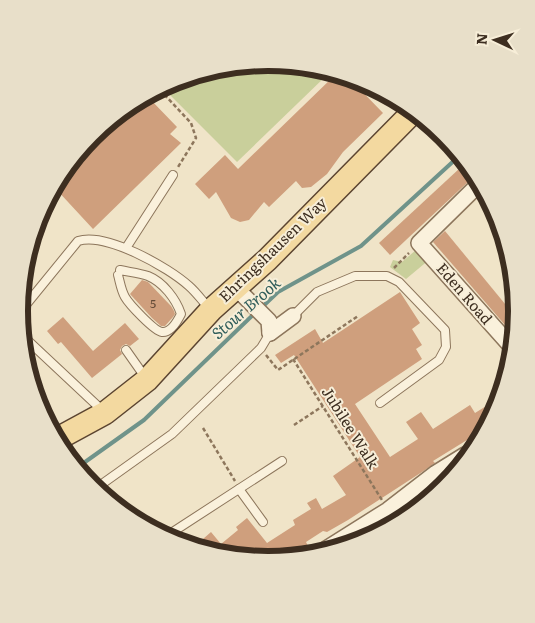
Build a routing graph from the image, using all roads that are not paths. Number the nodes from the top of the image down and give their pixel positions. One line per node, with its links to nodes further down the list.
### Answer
1 (408, 117): 6 (main road, Ehringshausen Way)
2 (173, 175): 4 (lane)
3 (474, 189): 11 (street, Eden Road)
4 (126, 248): 7 (lane, Ehringshausen Way); 8 (lane, Ehringshausen Way)
5 (119, 272): 5 (lane)
6 (242, 294): 8 (main road, Ehringshausen Way); 10 (street)
7 (28, 302)
8 (211, 310): 14 (main road)
9 (294, 316): 10 (street); 15 (lane)
10 (269, 327): 20 (lane)
11 (505, 340)
12 (30, 343): 16 (lane)
13 (126, 350): 14 (lane)
14 (147, 380): 16 (main road)
15 (380, 402)
16 (105, 413): 17 (main road)
17 (63, 436)
18 (282, 461): 21 (lane)
19 (456, 461): 24 (street)
20 (101, 484)
21 (240, 489): 22 (lane); 23 (lane)
22 (263, 522)
23 (173, 532)
24 (340, 540)

